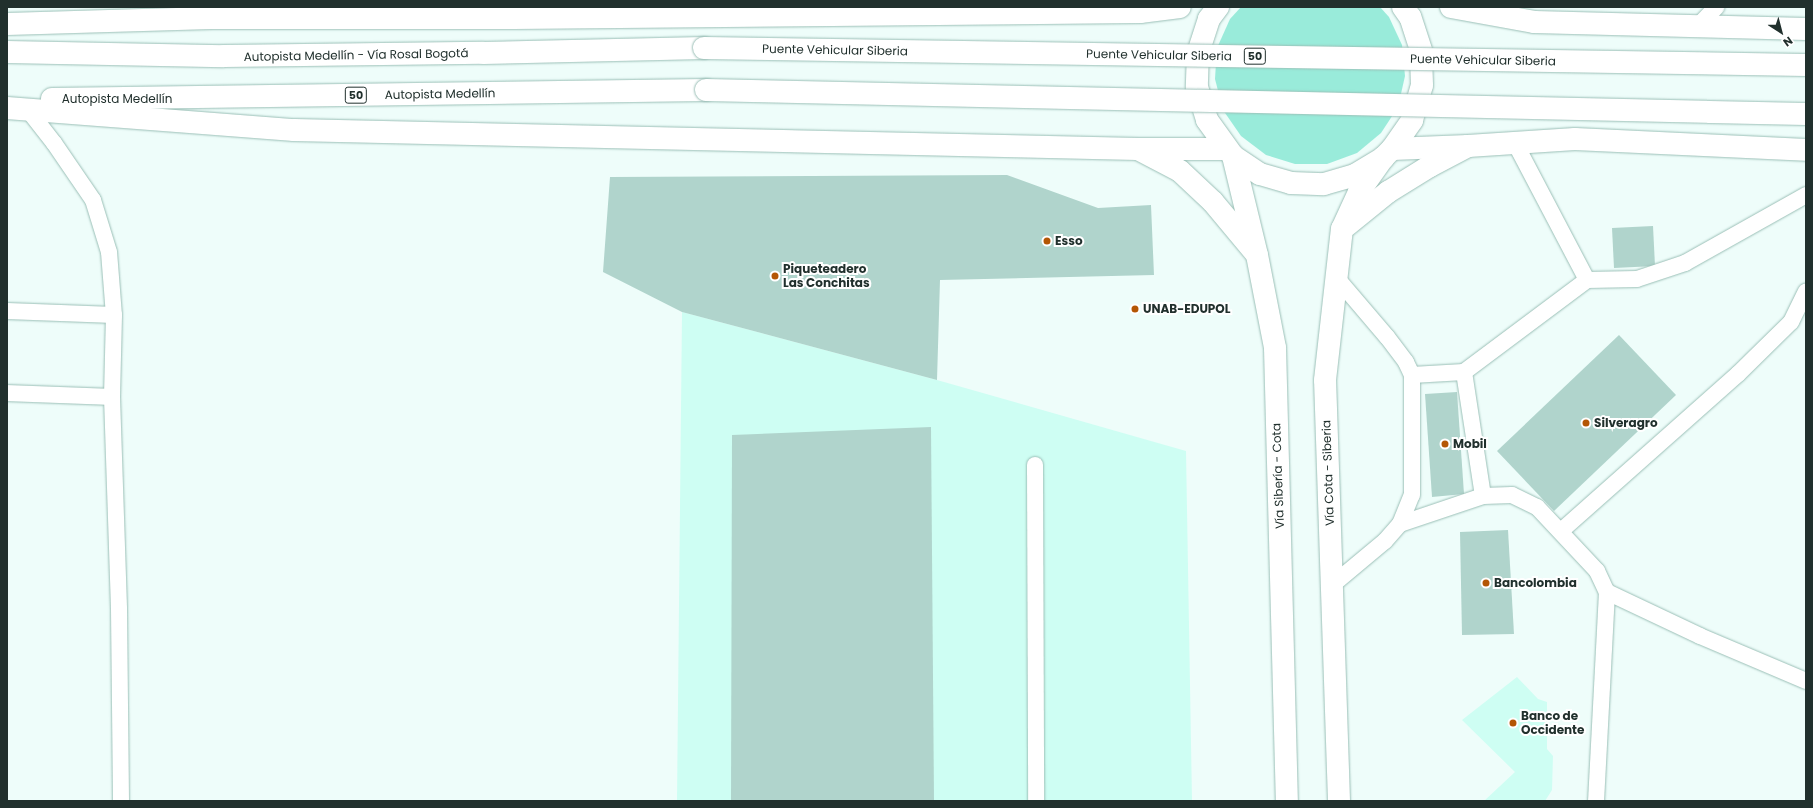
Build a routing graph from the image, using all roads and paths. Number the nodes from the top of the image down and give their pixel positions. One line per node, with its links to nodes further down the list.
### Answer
1 (1180, 7): 6 (main road)
2 (1218, 7): 21 (main road)
3 (1403, 7): 22 (main road, Vía Cota - Siberia)
4 (1451, 7): 8 (main road)
5 (1716, 7): 8 (lane)
6 (1114, 9): 7 (main road)
7 (7, 24)
8 (1697, 27): 9 (main road)
9 (1806, 29)
10 (704, 48): 11 (main road, Autopista Medellín - Vía Rosal Bogotá / 50); 12 (main road, Puente Vehicular Siberia / 50, bridge)
11 (7, 52)
12 (1806, 65)
13 (7, 100): 16 (main road, Autopista Medellín / 50, bridge)
14 (7, 108): 15 (main road)
15 (29, 111): 19 (main road); 30 (lane)
16 (1806, 114)
17 (1515, 143): 18 (main road); 20 (main road); 27 (lane)
18 (1468, 146): 22 (main road); 24 (main road)
19 (1138, 149): 21 (main road); 25 (main road)
20 (1806, 150)
21 (1230, 152): 22 (main road); 25 (main road, Vía Sibería - Cota)
22 (1387, 153): 24 (main road, Vía Cota - Siberia)
23 (1806, 195): 27 (lane)
24 (1342, 229): 26 (main road, Vía Cota - Siberia)
25 (1257, 255): 44 (main road, Vía Sibería - Cota)
26 (1336, 277): 32 (lane); 39 (main road, Vía Cota - Siberia)
27 (1587, 280): 31 (lane)
28 (1806, 291): 38 (lane)
29 (7, 311): 30 (lane)
30 (114, 315): 34 (lane)
31 (1464, 372): 32 (lane); 36 (lane)
32 (1412, 375): 37 (lane)
33 (7, 393): 34 (lane)
34 (112, 397): 42 (lane)
35 (1035, 466): 43 (lane)
36 (1483, 496): 37 (lane); 38 (lane)
37 (1400, 524): 39 (lane)
38 (1561, 531): 40 (lane)
39 (1331, 586): 45 (main road, Vía Cota - Siberia)
40 (1607, 592): 41 (lane); 46 (lane)
41 (1806, 681)
42 (121, 801)
43 (1036, 801)
44 (1287, 801)
45 (1339, 801)
46 (1596, 801)

